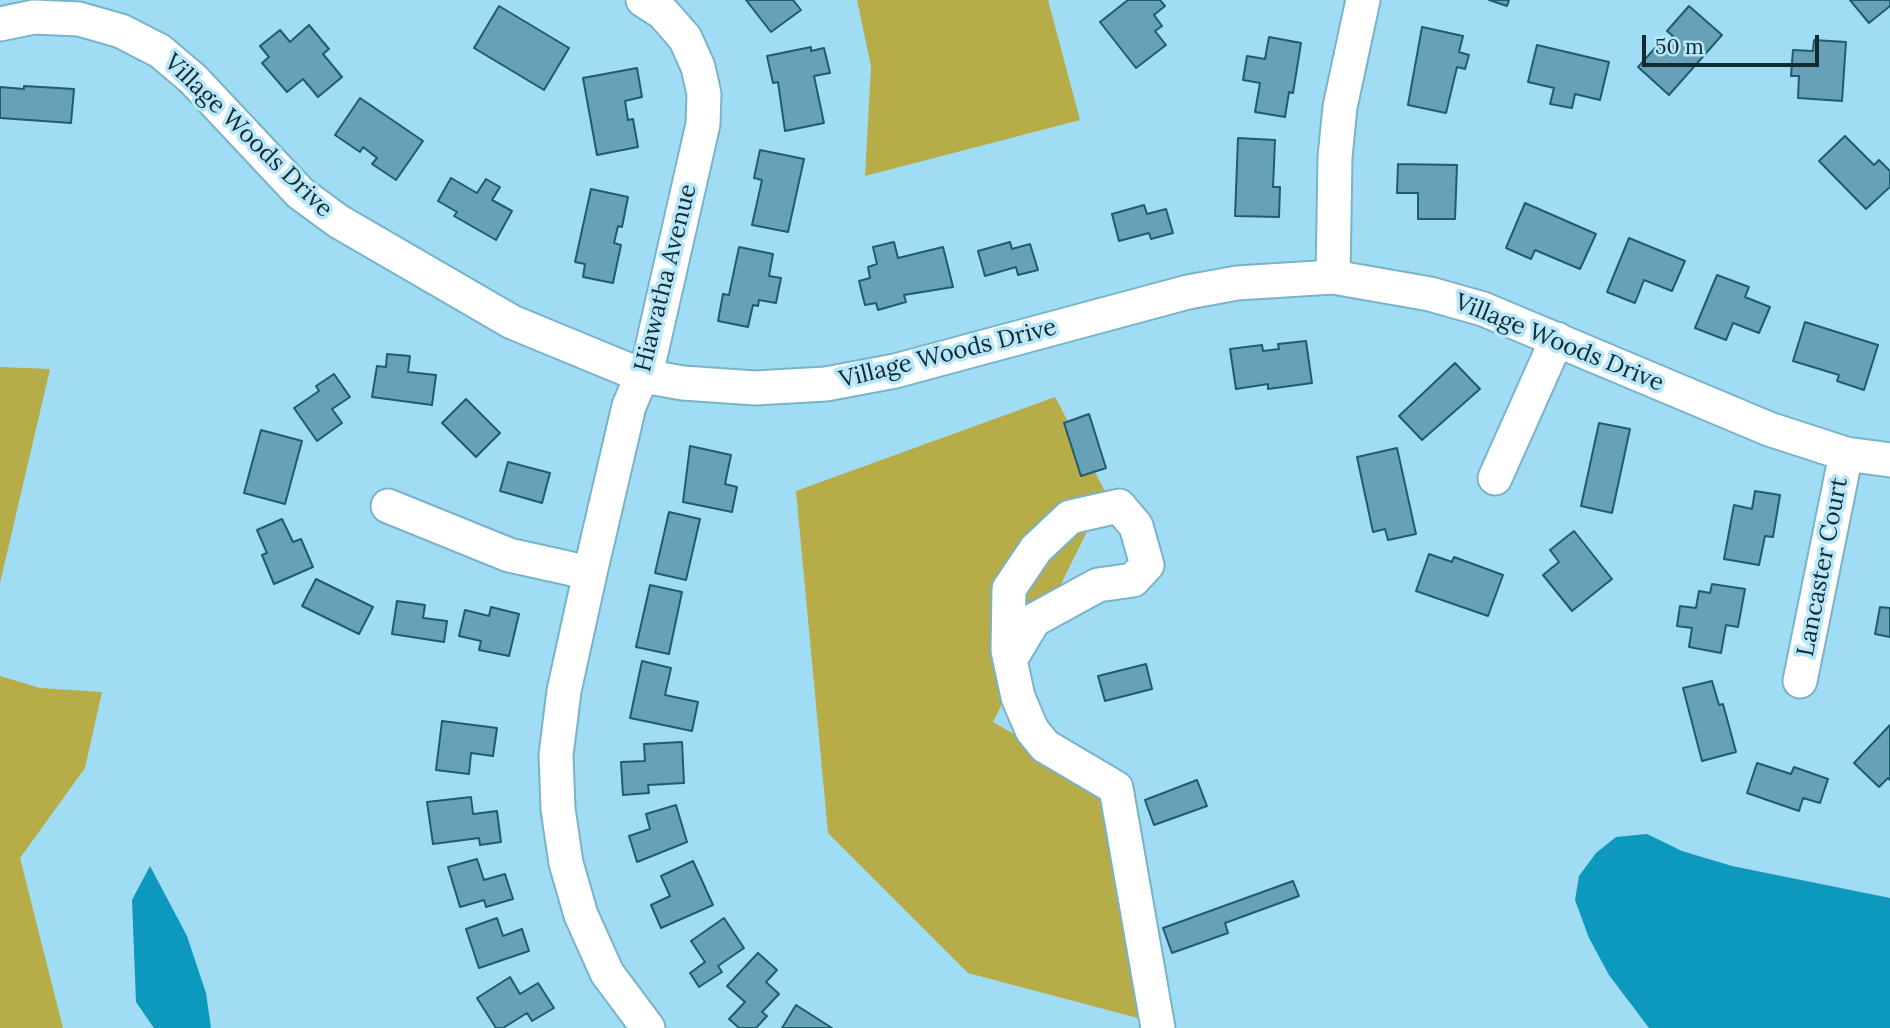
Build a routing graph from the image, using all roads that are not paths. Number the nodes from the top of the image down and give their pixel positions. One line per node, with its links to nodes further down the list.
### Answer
1 (643, 0): 6 (street, Hiawatha Avenue)
2 (1363, 0): 4 (street)
3 (0, 24): 6 (street, Village Woods Drive)
4 (1333, 277): 5 (street, Village Woods Drive); 6 (street, Village Woods Drive)
5 (1557, 339): 7 (street, Village Woods Drive); 9 (street)
6 (643, 376): 11 (street, Hiawatha Avenue)
7 (1846, 454): 8 (street, Village Woods Drive); 13 (street, Lancaster Court)
8 (1890, 460)
9 (1495, 478)
10 (388, 506): 11 (street)
11 (590, 573): 14 (street, Hiawatha Avenue)
12 (1010, 660): 12 (street); 15 (street)
13 (1800, 681)
14 (648, 1028)
15 (1158, 1028)

